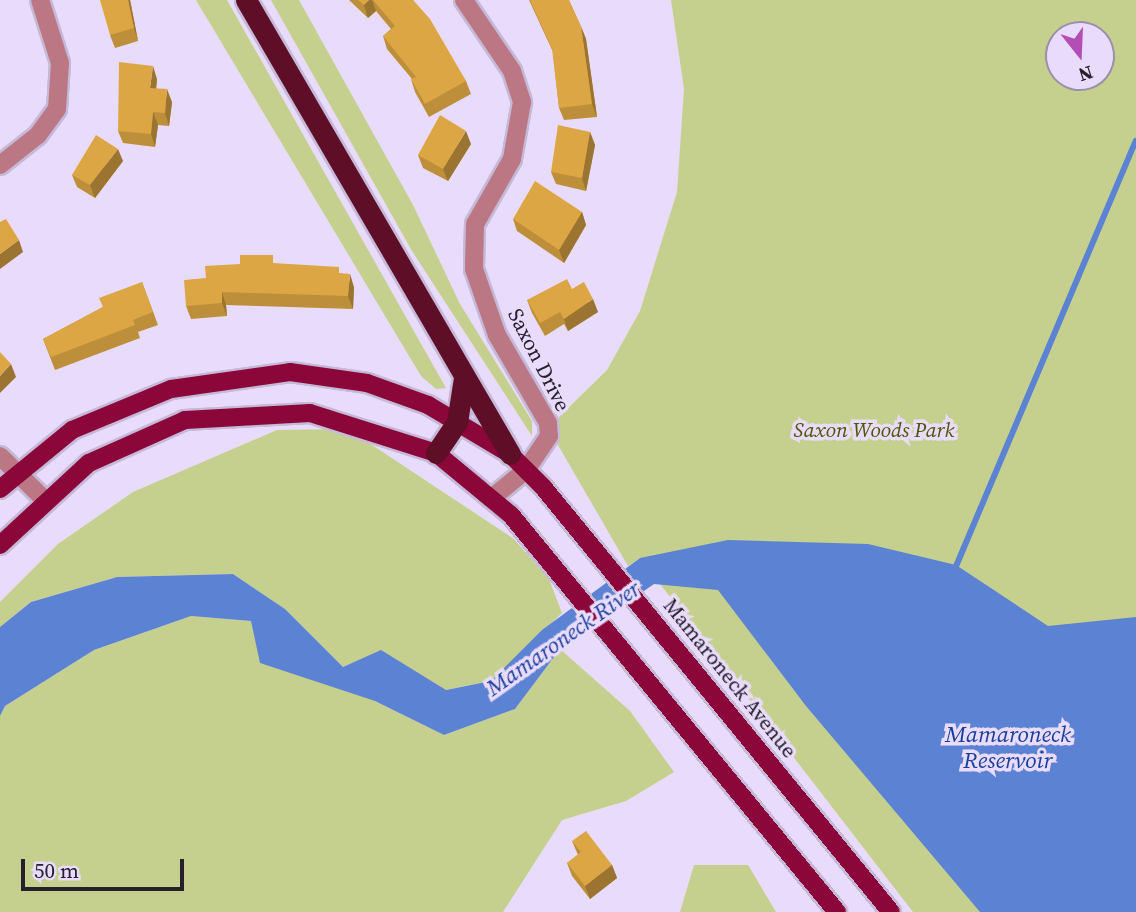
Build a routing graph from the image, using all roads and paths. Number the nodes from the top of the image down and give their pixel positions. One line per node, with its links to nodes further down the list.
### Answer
1 (40, 0): 4 (street)
2 (246, 0): 5 (highway)
3 (464, 0): 10 (street, Saxon Drive)
4 (0, 165)
5 (464, 378): 6 (highway); 8 (highway)
6 (457, 422): 7 (highway); 8 (main road, Mamaroneck Avenue); 11 (main road, Mamaroneck Avenue)
7 (436, 453): 13 (main road); 14 (main road)
8 (510, 454): 10 (main road, Mamaroneck Avenue)
9 (0, 456): 11 (street)
10 (526, 470): 13 (street, Saxon Drive); 17 (main road, Mamaroneck Avenue)
11 (18, 472): 12 (main road, Mamaroneck Avenue); 14 (street)
12 (0, 489)
13 (493, 497): 16 (main road)
14 (45, 500): 15 (main road)
15 (0, 545)
16 (837, 912)
17 (891, 912)

